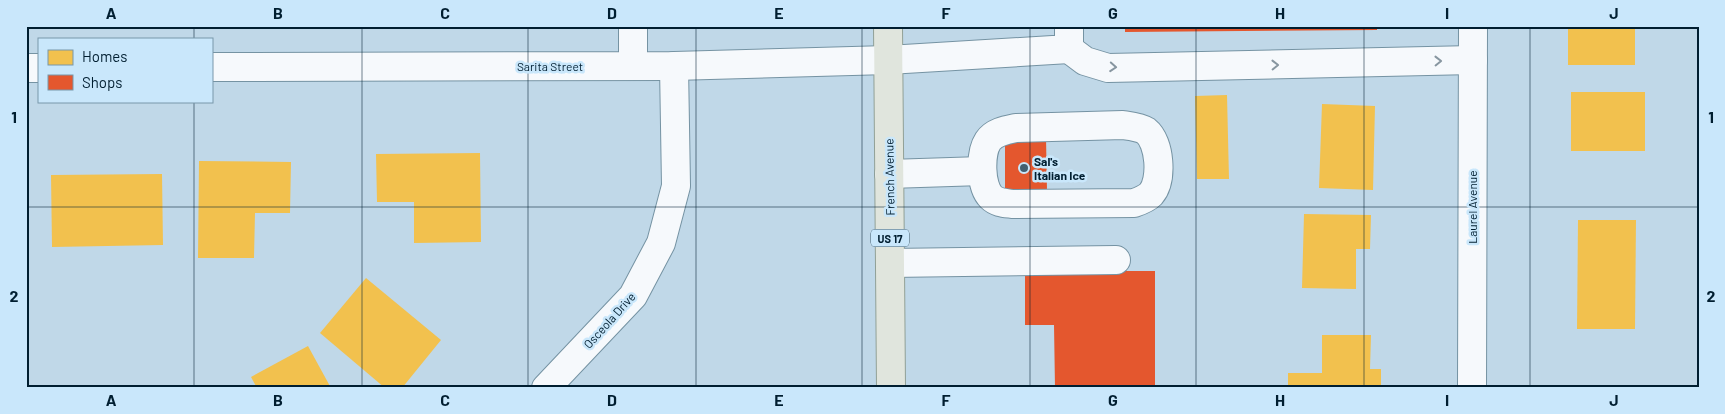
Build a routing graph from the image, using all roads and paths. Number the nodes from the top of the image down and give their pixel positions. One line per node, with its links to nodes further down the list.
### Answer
1 (633, 26): 7 (street)
2 (888, 26): 5 (main road, French Avenue / US 17)
3 (1473, 26): 6 (street, Laurel Avenue)
4 (1069, 38): 5 (street, Sarita Street); 6 (street, one-way to 6)
5 (888, 60): 8 (street, Sarita Street); 11 (main road, French Avenue / US 17)
6 (1473, 60): 16 (street, Laurel Avenue)
7 (633, 66): 8 (street, Sarita Street); 9 (street, Sarita Street)
8 (674, 66): 14 (street, Osceola Drive)
9 (212, 68)
10 (982, 171): 10 (street); 11 (street)
11 (889, 174): 13 (main road, French Avenue / US 17)
12 (1116, 260): 13 (street)
13 (890, 263): 15 (main road, French Avenue / US 17)
14 (546, 388)
15 (891, 388)
16 (1472, 388)

